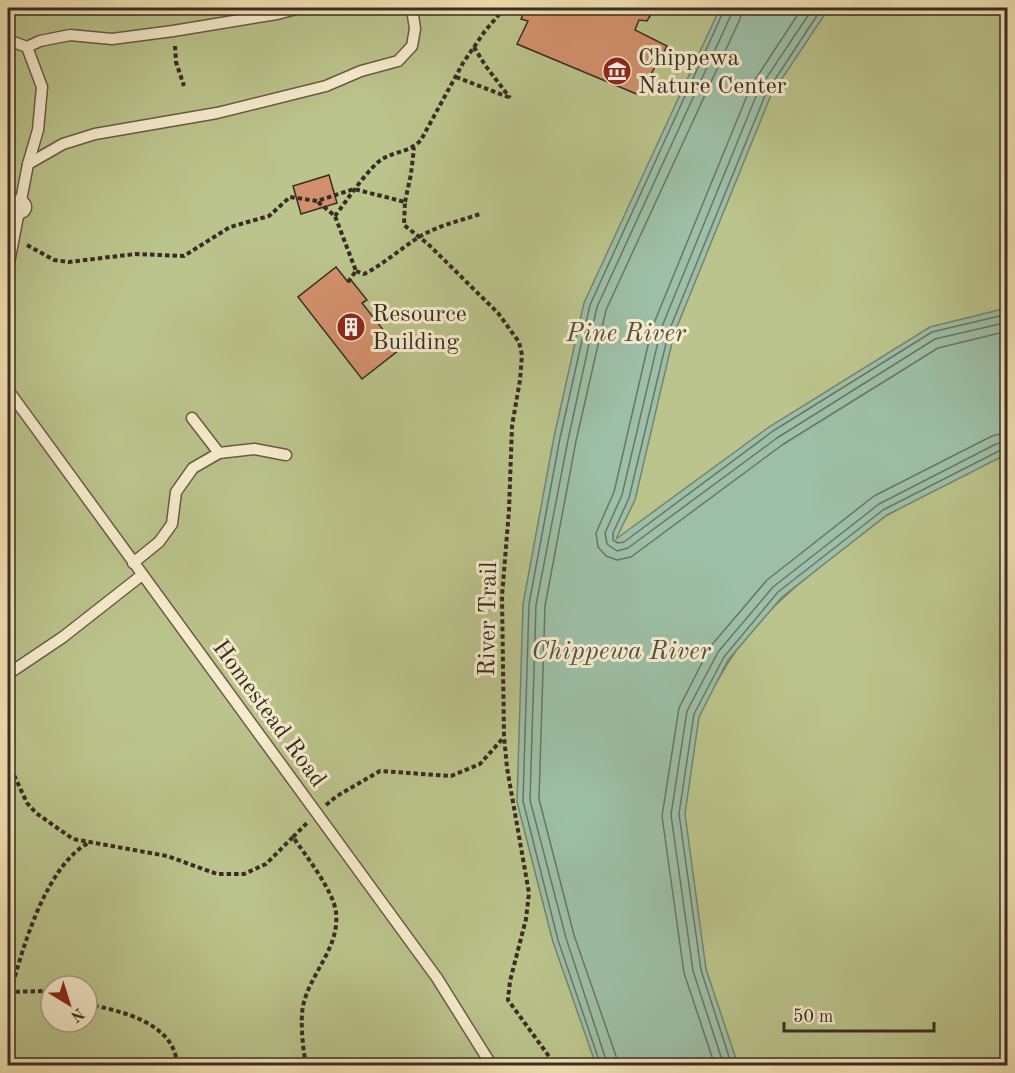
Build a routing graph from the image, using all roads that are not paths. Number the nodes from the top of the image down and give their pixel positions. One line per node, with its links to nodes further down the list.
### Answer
1 (300, 8): 4 (lane)
2 (412, 8): 5 (lane)
3 (8, 40): 4 (lane)
4 (27, 47): 5 (lane)
5 (28, 164): 6 (lane)
6 (14, 206): 7 (lane)
7 (8, 268)
8 (8, 390): 12 (lane, Homestead Road)
9 (192, 418): 10 (lane)
10 (219, 453): 11 (lane); 12 (lane)
11 (286, 455)
12 (133, 563): 13 (lane, Homestead Road)
13 (142, 575): 14 (lane); 15 (lane, Homestead Road)
14 (8, 674)
15 (492, 1065)

